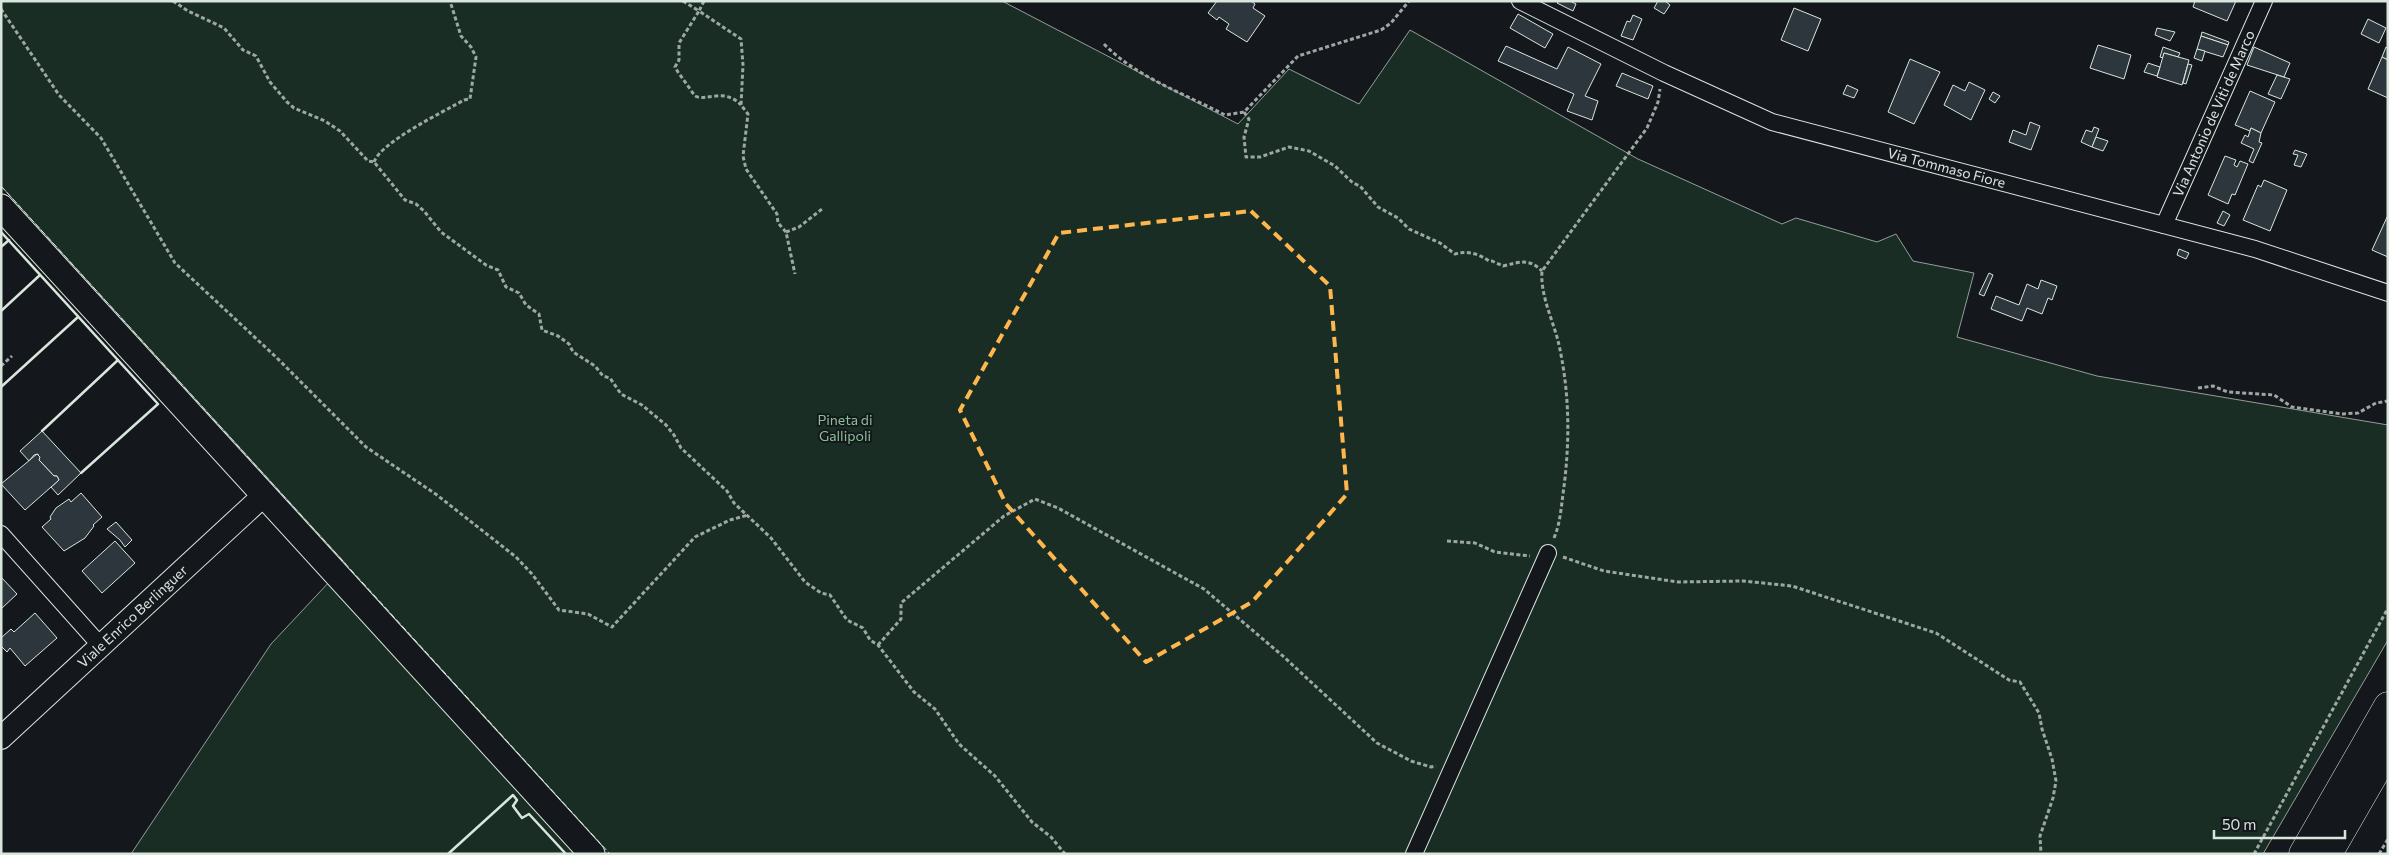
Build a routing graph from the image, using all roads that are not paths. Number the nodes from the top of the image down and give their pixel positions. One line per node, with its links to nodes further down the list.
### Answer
1 (1520, 1): 4 (street, Via Tommaso Fiore)
2 (2264, 1): 4 (street, Via Antonio de Viti de Marco)
3 (1, 207): 6 (main road)
4 (2164, 225): 5 (street, Via Tommaso Fiore)
5 (2388, 293)
6 (264, 496): 9 (street, Viale Enrico Berlinguer); 13 (main road)
7 (1, 534): 9 (street)
8 (1546, 557): 14 (street)
9 (100, 645): 11 (street, Viale Enrico Berlinguer)
10 (2388, 706): 15 (highway)
11 (1, 738)
12 (2388, 750): 16 (highway)
13 (592, 854)
14 (1414, 854)
15 (2303, 854)
16 (2328, 854)

